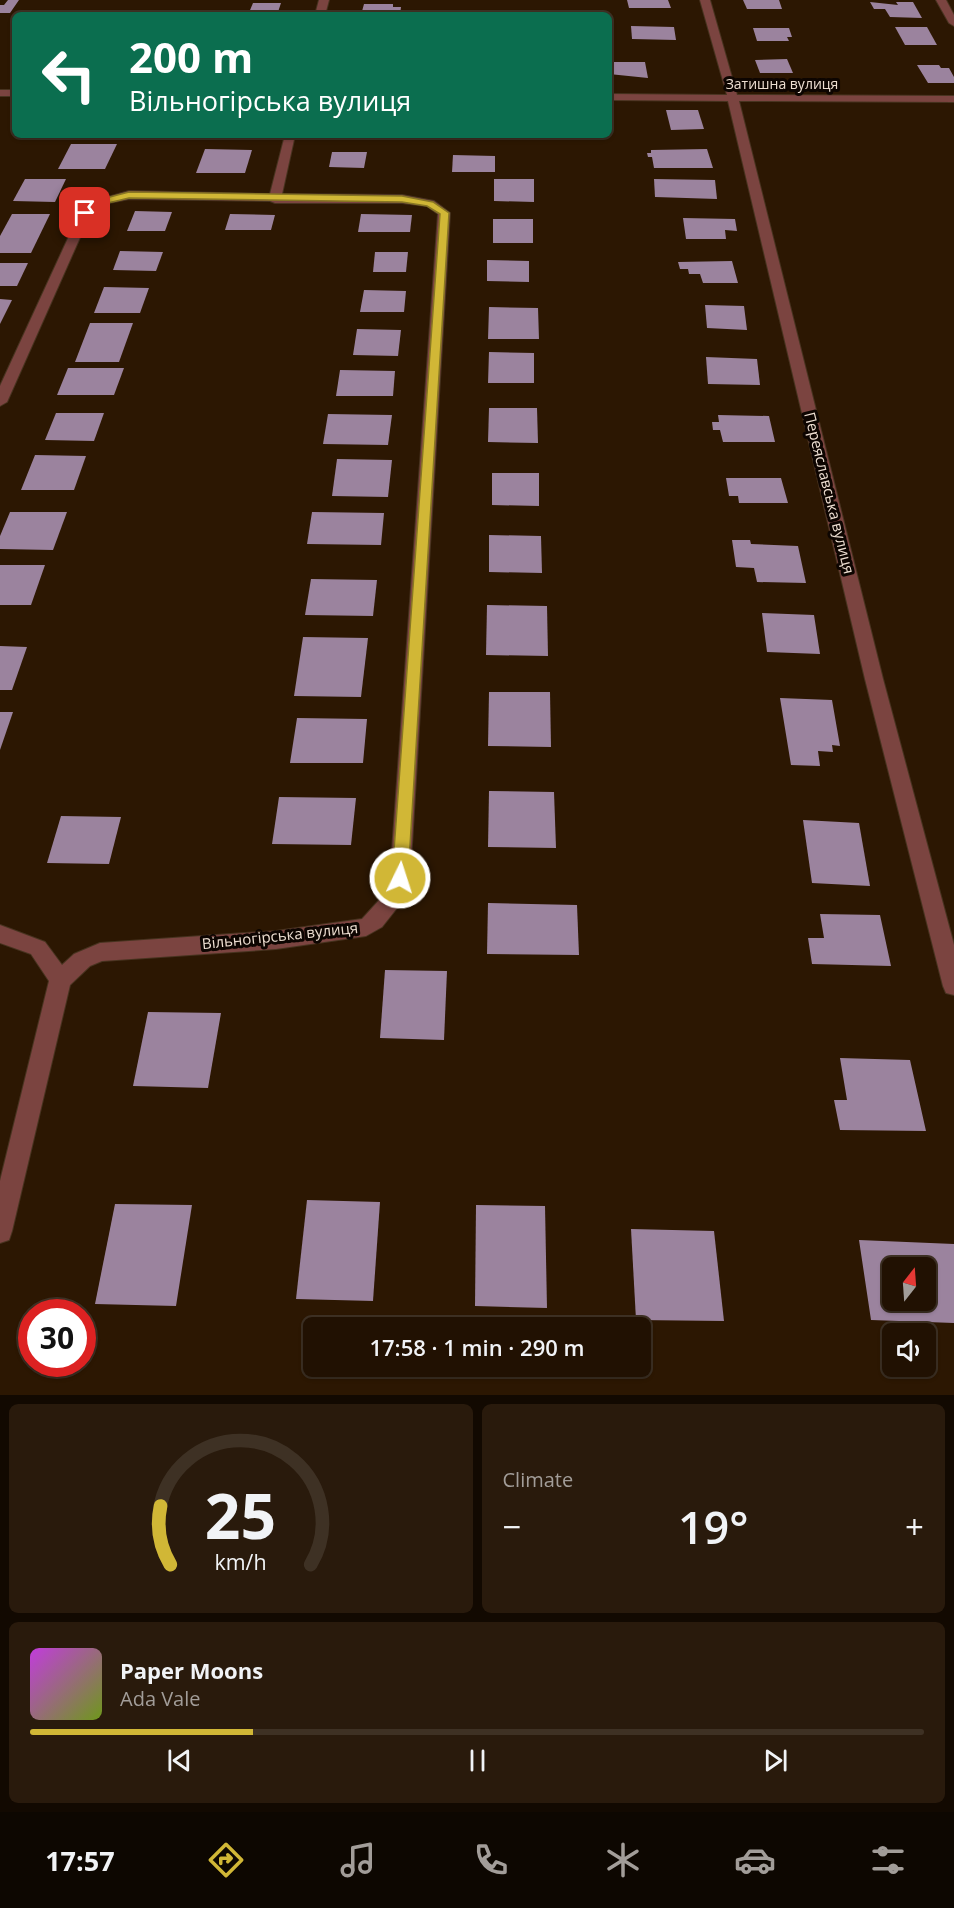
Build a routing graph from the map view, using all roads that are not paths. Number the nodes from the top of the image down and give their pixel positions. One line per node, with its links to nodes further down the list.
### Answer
1 (705, 0): 5 (street, Переяславська вулиця)
2 (941, 0): 3 (street)
3 (954, 22)
4 (612, 97): 5 (street, Затишна вулиця)
5 (733, 98): 6 (street, Затишна вулиця); 12 (street, Переяславська вулиця)
6 (954, 99)
7 (289, 138): 8 (street)
8 (275, 198): 9 (street, Вільногірська вулиця); 11 (street, Вільногірська вулиця)
9 (0, 402)
10 (0, 934): 11 (street)
11 (60, 980): 13 (street)
12 (954, 986)
13 (0, 1231)

